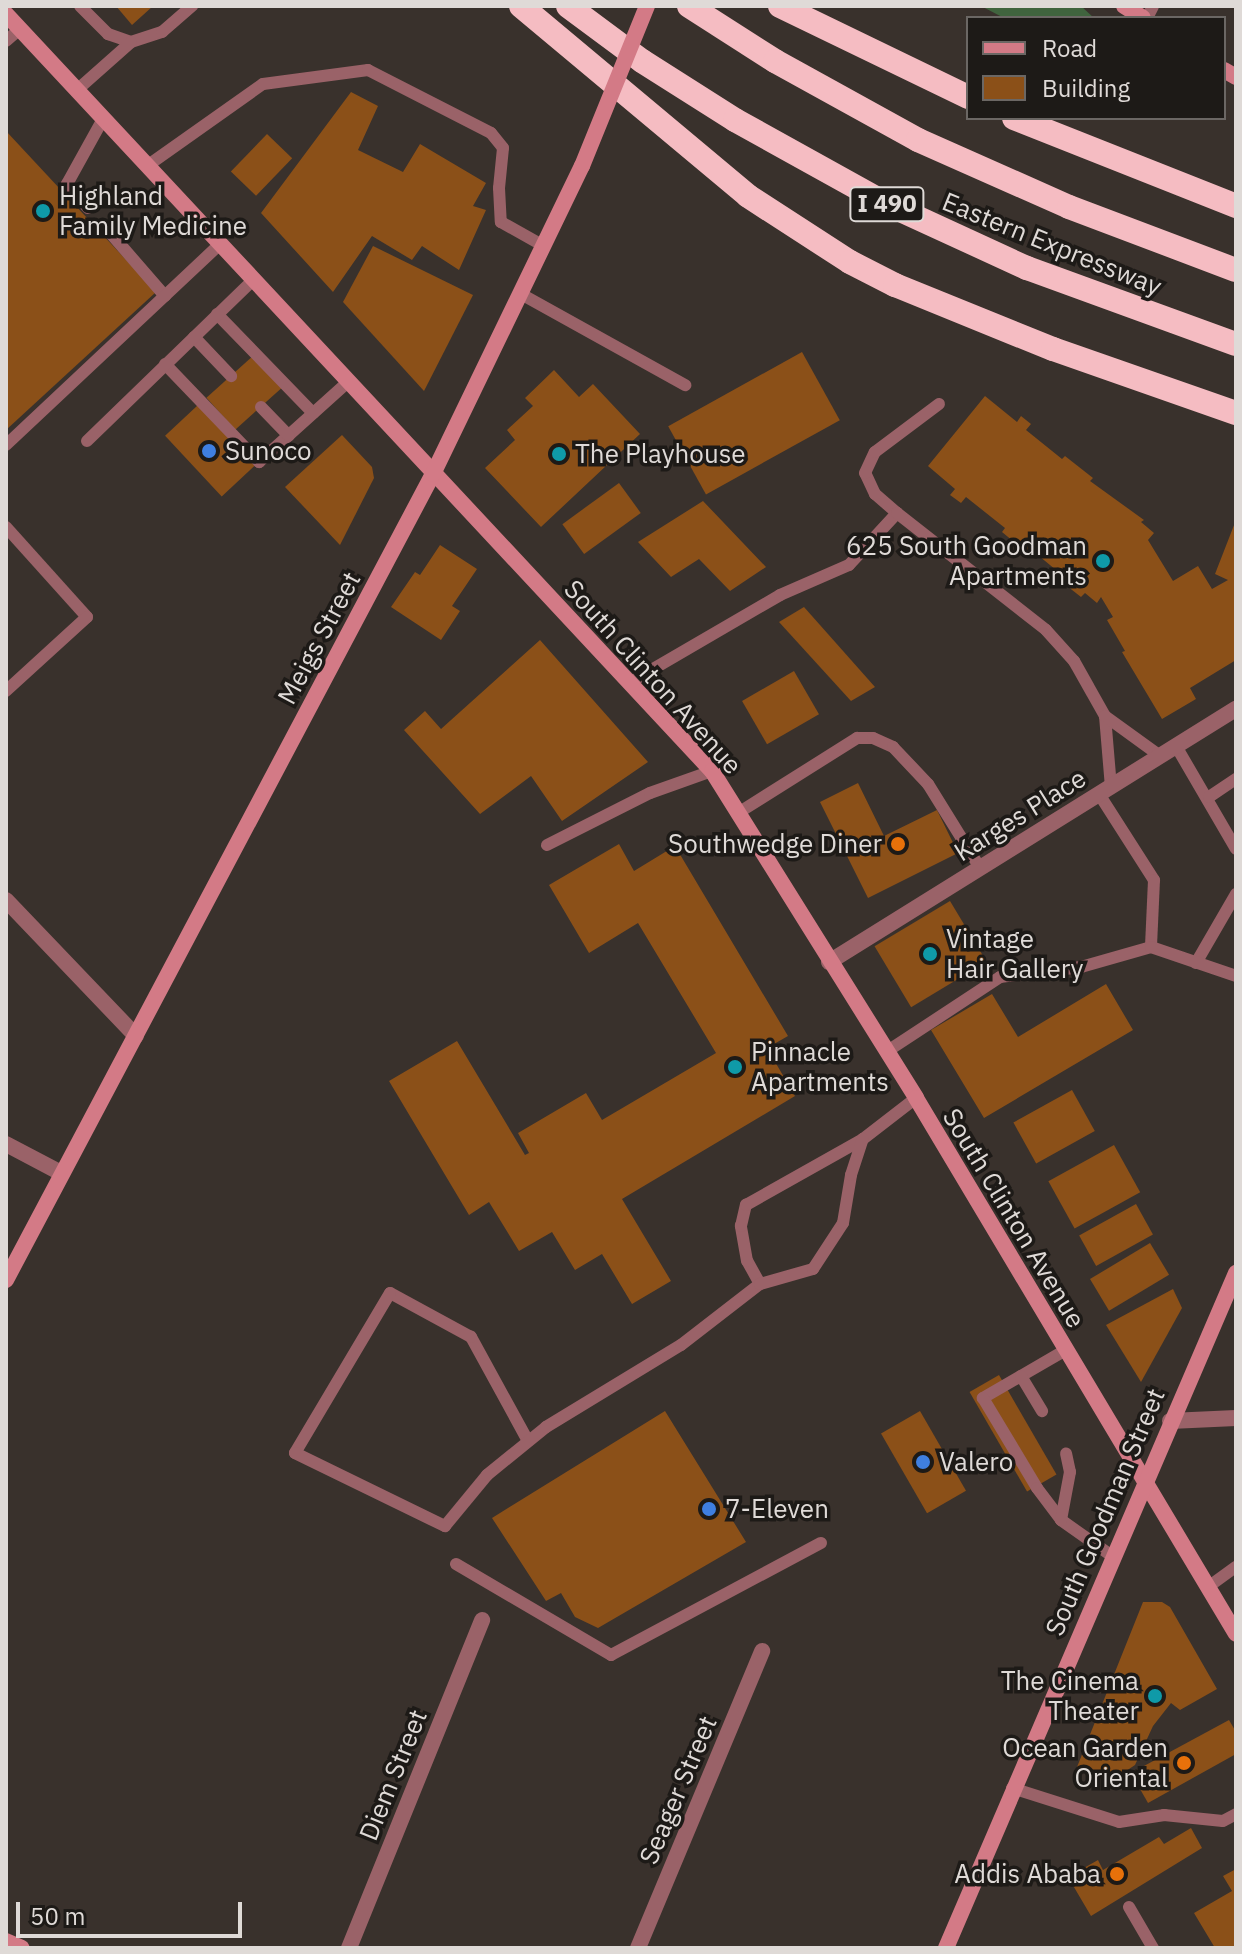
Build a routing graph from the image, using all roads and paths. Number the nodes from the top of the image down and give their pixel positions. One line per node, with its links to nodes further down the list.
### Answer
1 (80, 6): 13 (lane)
2 (192, 6): 13 (lane)
3 (521, 6): 38 (highway)
4 (568, 6): 30 (highway, Eastern Expressway / I 490)
5 (647, 6): 23 (street, Meigs Street, bridge)
6 (689, 6): 24 (highway, Eastern Expressway / I 490)
7 (780, 6): 15 (highway)
8 (1124, 6): 10 (street)
9 (6, 14): 11 (street, South Clinton Avenue)
10 (1142, 16)
11 (20, 29): 12 (lane); 14 (street, South Clinton Avenue)
12 (6, 41)
13 (131, 42): 14 (lane)
14 (77, 90): 16 (street, South Clinton Avenue)
15 (966, 96)
16 (103, 119): 18 (street, South Clinton Avenue); 20 (lane)
17 (1019, 120): 19 (highway)
18 (147, 166): 22 (street, South Clinton Avenue); 23 (lane)
19 (1236, 206)
20 (88, 208)
21 (106, 228): 27 (lane)
22 (220, 244): 25 (street, South Clinton Avenue); 27 (lane)
23 (544, 246): 26 (street, Meigs Street)
24 (1236, 270)
25 (253, 280): 28 (lane); 33 (street, South Clinton Avenue)
26 (521, 294): 34 (lane); 42 (street, Meigs Street)
27 (165, 296): 41 (lane)
28 (217, 314): 29 (lane); 37 (lane)
29 (194, 337): 31 (lane); 32 (lane)
30 (1236, 344)
31 (165, 364): 39 (lane); 40 (lane)
32 (231, 376)
33 (348, 382): 37 (lane); 42 (street, South Clinton Avenue)
34 (685, 385)
35 (939, 404): 43 (lane)
36 (261, 407): 39 (lane)
37 (313, 413): 39 (lane)
38 (1236, 413)
39 (289, 436)
40 (87, 441)
41 (6, 445)
42 (433, 474): 45 (street, South Clinton Avenue); 65 (street, Meigs Street)
43 (897, 513): 45 (lane); 48 (lane)
44 (6, 527): 46 (lane)
45 (629, 683): 51 (street, South Clinton Avenue)
46 (6, 691)
47 (1236, 709): 49 (street, Karges Place)
48 (1105, 716): 50 (lane); 53 (lane)
49 (1176, 746): 50 (street, Karges Place); 54 (lane)
50 (1160, 756): 53 (street, Karges Place)
51 (712, 771): 55 (street, South Clinton Avenue); 56 (lane)
52 (1236, 779): 54 (lane)
53 (1105, 790): 58 (street, Karges Place); 61 (lane)
54 (1209, 797): 57 (lane)
55 (738, 813): 58 (lane); 62 (street, South Clinton Avenue)
56 (547, 845)
57 (1236, 849)
58 (980, 868): 62 (street, Karges Place)
59 (1236, 894): 63 (lane)
60 (6, 900): 65 (street)
61 (1151, 947): 63 (lane); 66 (lane)
62 (829, 962): 66 (street, South Clinton Avenue)
63 (1196, 963): 64 (lane)
64 (1236, 976)
65 (136, 1036): 70 (street, Meigs Street)
66 (886, 1052): 67 (street, South Clinton Avenue)
67 (916, 1098): 68 (lane); 74 (street, South Clinton Avenue)
68 (863, 1139): 73 (lane); 73 (lane)
69 (6, 1144): 70 (street)
70 (61, 1173): 72 (street, Meigs Street)
71 (1236, 1273): 78 (street, South Goodman Street)
72 (6, 1280)
73 (760, 1284): 79 (lane)
74 (1064, 1351): 75 (lane); 81 (street, South Clinton Avenue)
75 (1021, 1376): 76 (lane); 82 (lane)
76 (1042, 1411)
77 (1236, 1418): 78 (street)
78 (1170, 1421): 81 (street, South Goodman Street)
79 (528, 1441): 79 (lane)
80 (1066, 1453): 82 (lane)
81 (1144, 1482): 84 (street, South Goodman Street); 87 (street, South Clinton Avenue)
82 (1061, 1520): 84 (lane)
83 (821, 1543): 85 (lane)
84 (1112, 1556): 91 (street, South Goodman Street)
85 (456, 1564)
86 (1236, 1567): 87 (lane)
87 (1208, 1587): 89 (street, South Clinton Avenue)
88 (482, 1620): 96 (street, Diem Street)
89 (1236, 1634)
90 (762, 1651): 97 (street, Seager Street)
91 (1012, 1788): 92 (lane); 98 (street, South Goodman Street)
92 (1236, 1814)
93 (1129, 1907): 99 (lane)
94 (6, 1941): 95 (street)
95 (22, 1948)
96 (349, 1948)
97 (638, 1948)
98 (946, 1948)
99 (1153, 1948)

